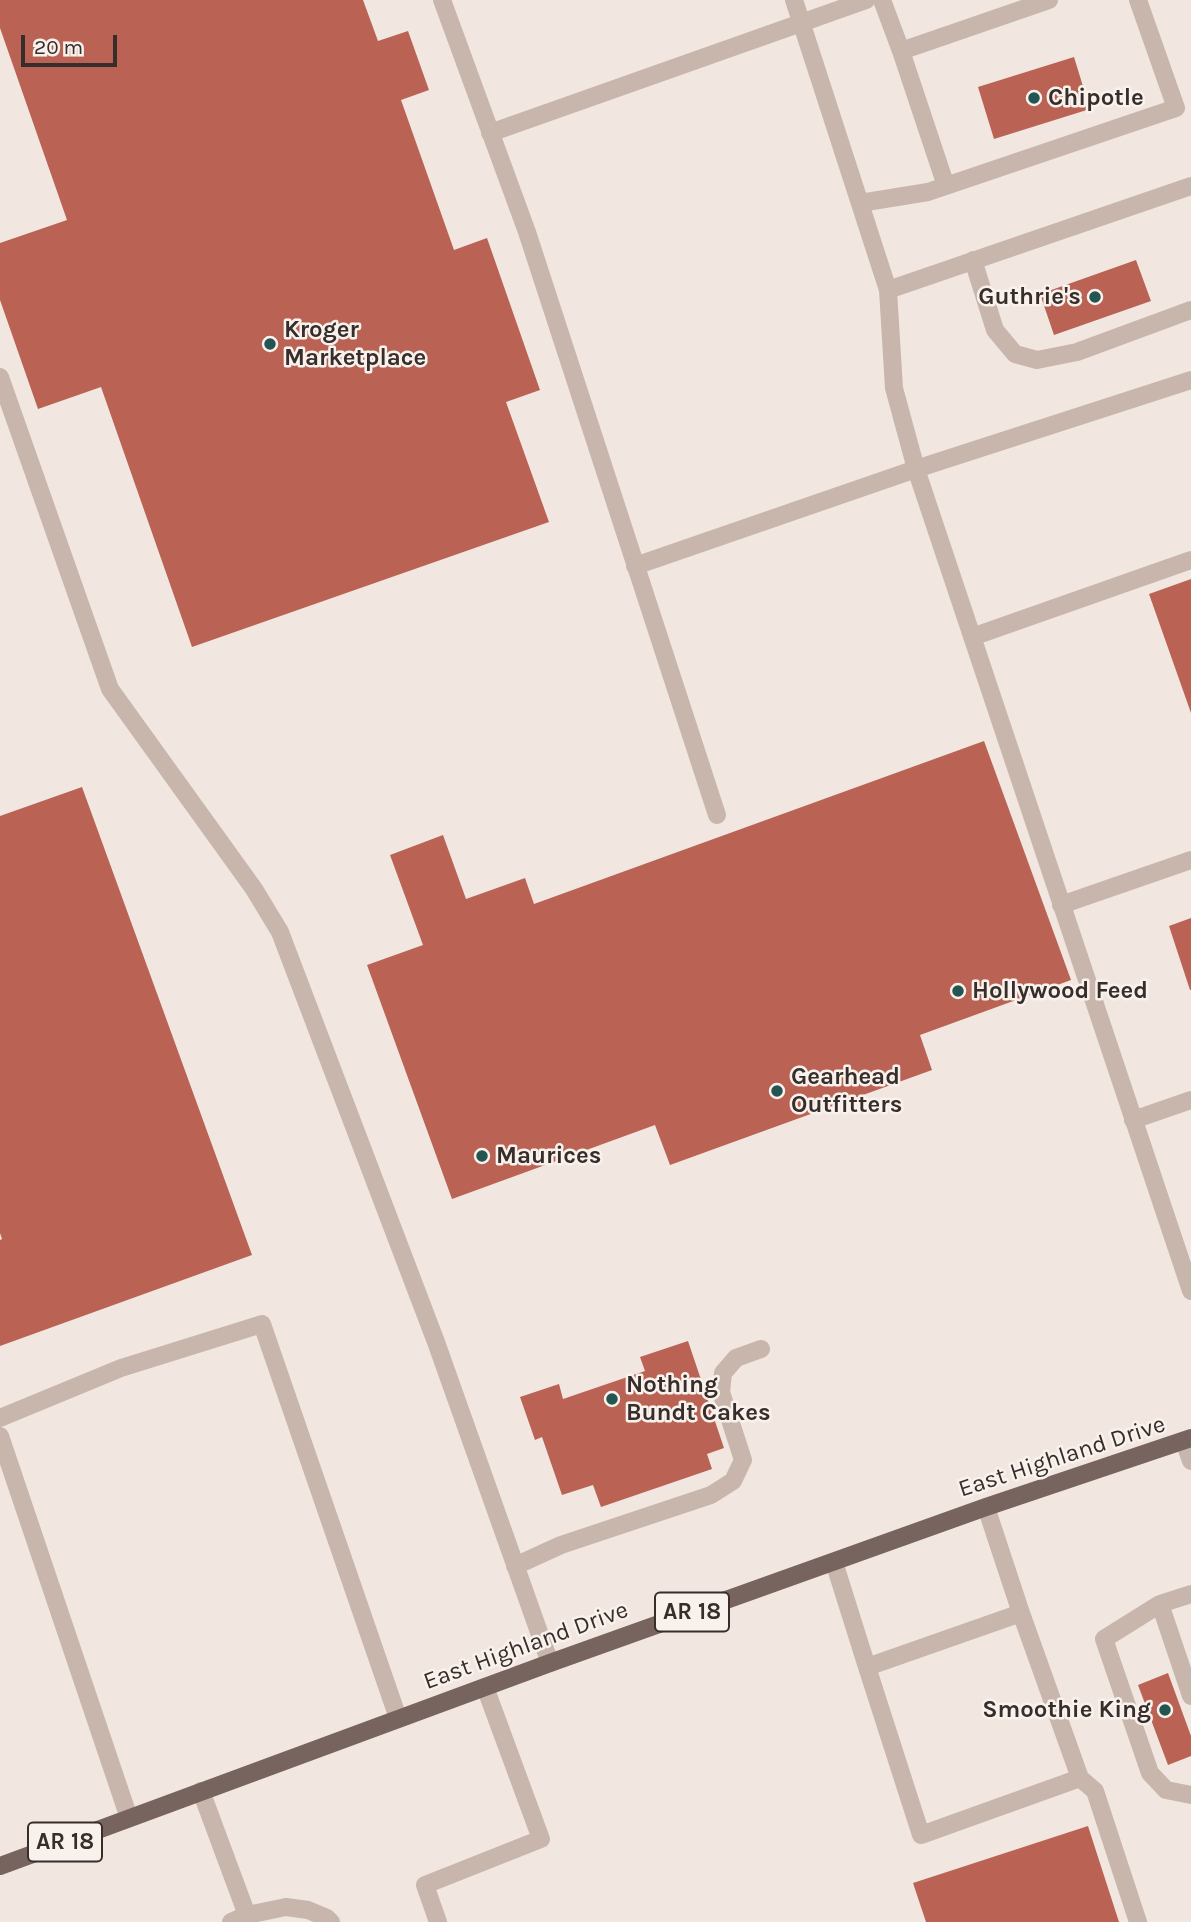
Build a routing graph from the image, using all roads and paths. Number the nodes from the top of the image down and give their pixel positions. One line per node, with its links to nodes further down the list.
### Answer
1 (442, 0): 9 (street)
2 (794, 0): 7 (street)
3 (866, 0): 7 (street)
4 (883, 0): 8 (street)
5 (1049, 0): 8 (street)
6 (1138, 0): 10 (street)
7 (801, 22): 9 (street); 12 (street)
8 (901, 51): 10 (street)
9 (490, 133): 20 (street)
10 (946, 186): 12 (street)
11 (1191, 186): 13 (street)
12 (860, 203): 14 (street)
13 (973, 260): 14 (street); 15 (street)
14 (888, 290): 18 (street)
15 (1191, 310)
16 (0, 377): 35 (street)
17 (1191, 380): 18 (street)
18 (916, 469): 20 (street); 21 (street)
19 (1191, 560): 21 (street)
20 (635, 566): 22 (street)
21 (972, 637): 24 (street)
22 (717, 815)
23 (1191, 860): 24 (street)
24 (1061, 905): 26 (street)
25 (1191, 1100): 26 (street)
26 (1133, 1120): 27 (street)
27 (1191, 1292)
28 (761, 1349): 35 (street)
29 (0, 1418): 43 (street)
30 (0, 1436): 47 (street)
31 (1188, 1440): 32 (street); 33 (main road, East Highland Drive / AR 18)
32 (1191, 1461)
33 (986, 1507): 34 (main road, East Highland Drive / AR 18); 38 (street)
34 (834, 1562): 39 (main road, East Highland Drive / AR 18); 40 (street)
35 (516, 1566): 39 (street)
36 (1191, 1594): 37 (street)
37 (1160, 1604): 42 (street); 46 (street)
38 (1021, 1613): 40 (street); 44 (street)
39 (550, 1663): 41 (main road, East Highland Drive / AR 18)
40 (867, 1667): 44 (street)
41 (485, 1686): 43 (main road, East Highland Drive / AR 18); 51 (street)
42 (1191, 1696)
43 (398, 1718): 45 (main road, East Highland Drive / AR 18)
44 (1080, 1778): 52 (street)
45 (201, 1791): 47 (main road, East Highland Drive / AR 18); 49 (street)
46 (1191, 1795)
47 (129, 1818): 48 (main road, East Highland Drive / AR 18)
48 (0, 1866)
49 (239, 1919): 50 (street)
50 (331, 1922)
51 (438, 1922)
52 (1138, 1922)

